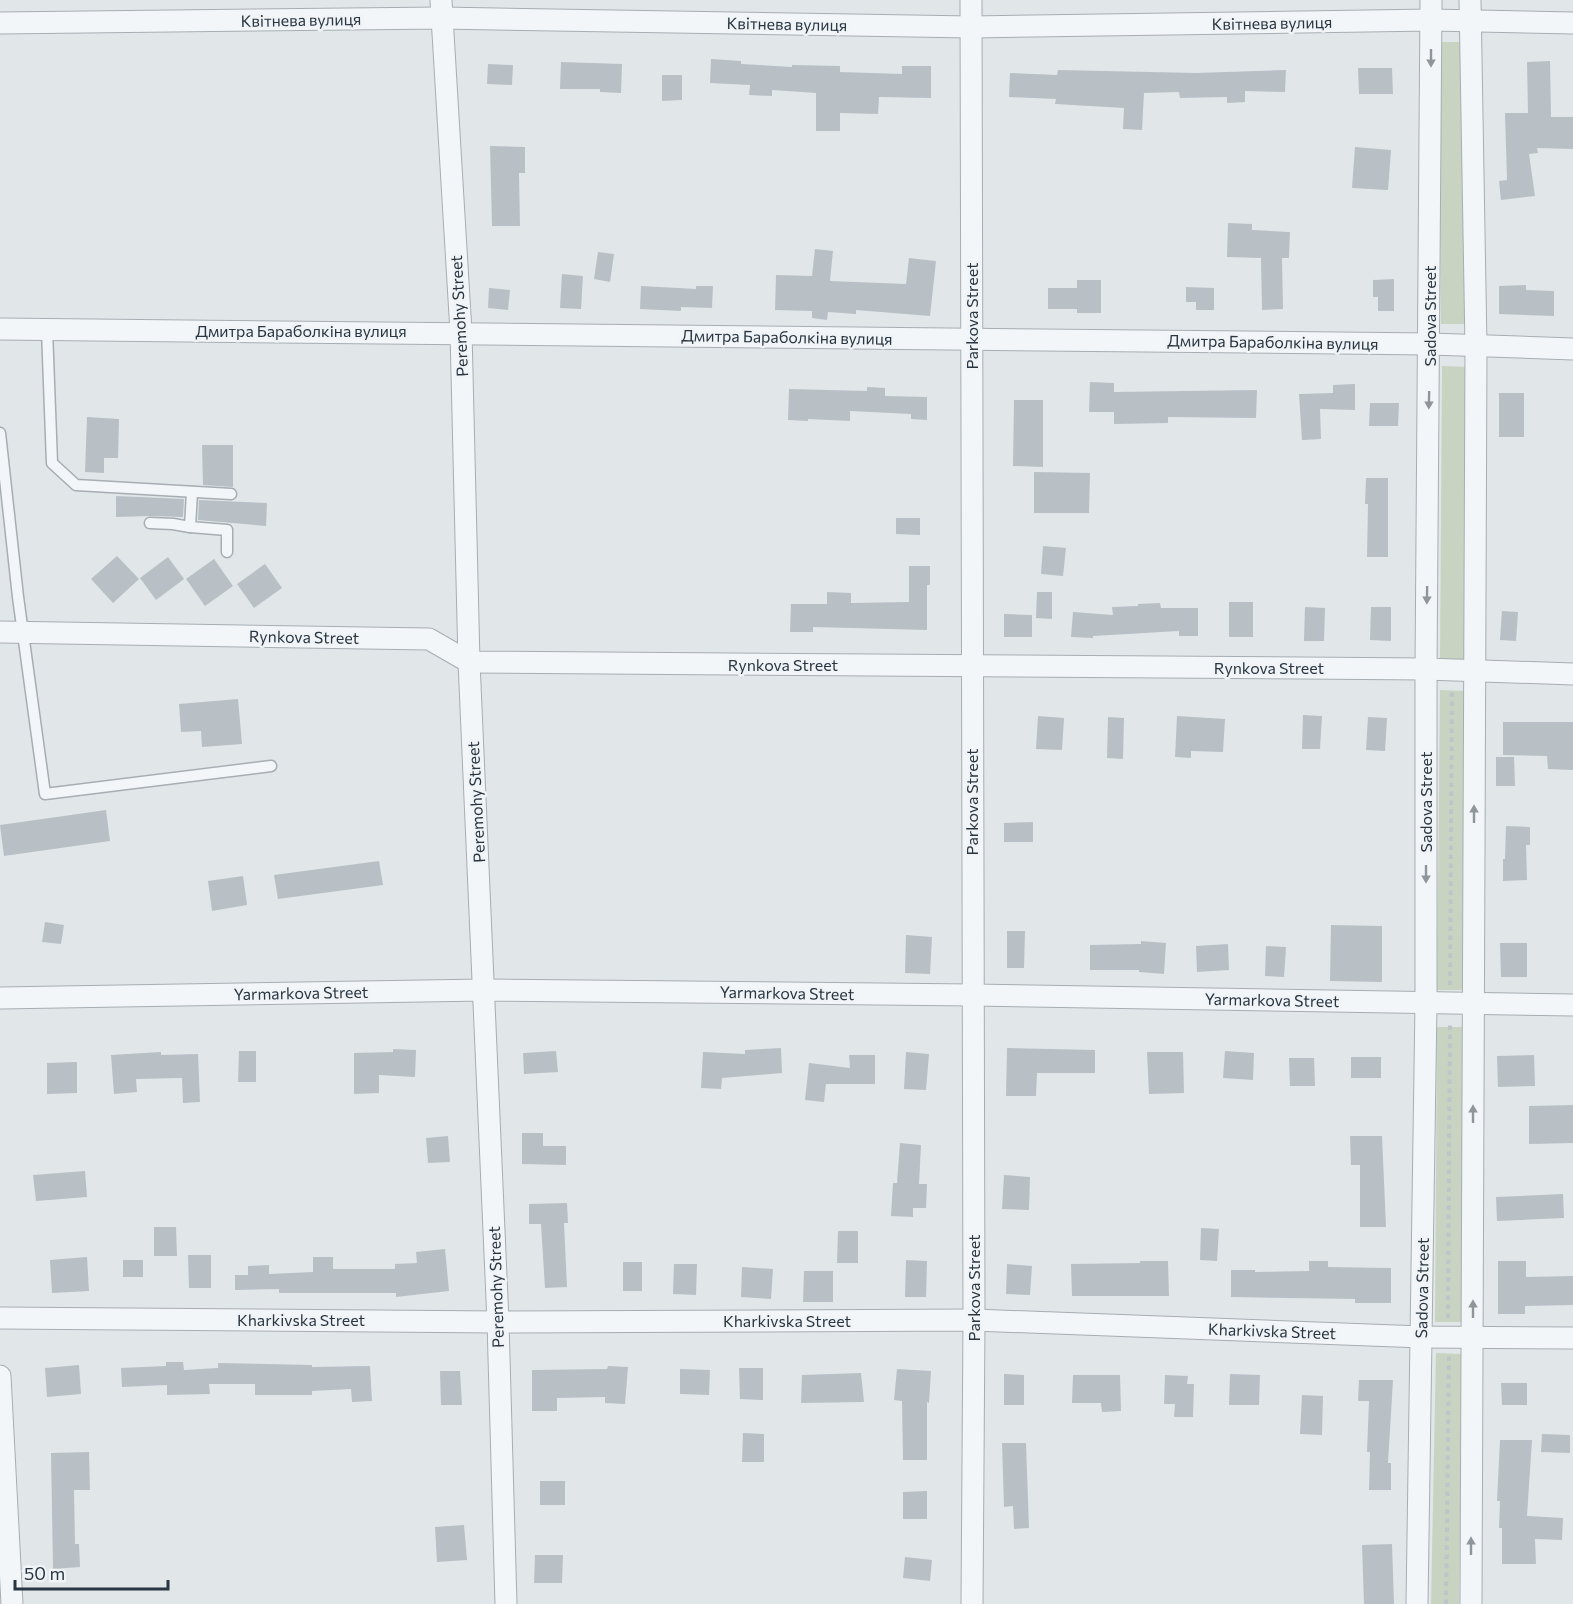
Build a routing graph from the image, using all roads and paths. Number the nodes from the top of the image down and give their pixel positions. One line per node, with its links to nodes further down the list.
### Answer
1 (971, 0): 7 (street, Parkova Street)
2 (441, 9): 5 (street, Квітнева вулиця); 7 (street, Квітнева вулиця); 10 (street, Peremohy Street)
3 (1431, 10): 4 (street, Квітнева вулиця); 7 (street, Квітнева вулиця); 12 (street, Sadova Street, one-way to 12)
4 (1470, 10): 6 (street, Квітнева вулиця); 13 (street)
5 (0, 23)
6 (1573, 23)
7 (971, 27): 11 (street, Parkova Street)
8 (0, 329): 9 (street, Дмитра Бараболкіна вулиця)
9 (47, 330): 10 (street, Дмитра Бараболкіна вулиця); 16 (lane)
10 (460, 332): 11 (street, Дмитра Бараболкіна вулиця); 23 (street, Peremohy Street)
11 (972, 339): 12 (street, Дмитра Бараболкіна вулиця); 24 (street, Parkova Street)
12 (1430, 344): 13 (street, Дмитра Бараболкіна вулиця); 25 (street, Sadova Street, one-way to 25)
13 (1476, 347): 14 (street, Дмитра Бараболкіна вулиця); 27 (street)
14 (1573, 349)
15 (0, 433): 22 (lane)
16 (192, 492): 17 (lane); 19 (lane)
17 (231, 494)
18 (150, 523): 19 (lane)
19 (190, 527): 20 (lane)
20 (227, 552)
21 (0, 632): 22 (street, Rynkova Street)
22 (23, 632): 23 (street, Rynkova Street); 29 (lane)
23 (469, 662): 24 (street, Rynkova Street); 30 (street, Peremohy Street)
24 (973, 666): 25 (street, Rynkova Street); 31 (street, Parkova Street)
25 (1426, 669): 26 (street, Rynkova Street); 33 (street, Sadova Street, one-way to 33)
26 (1453, 669): 27 (street, Rynkova Street); 34 (path)
27 (1474, 670): 28 (street, Rynkova Street); 35 (street, one-way to 27)
28 (1573, 674)
29 (271, 766)
30 (484, 990): 31 (street, Yarmarkova Street); 32 (street, Yarmarkova Street); 39 (street, Peremohy Street)
31 (972, 995): 33 (street, Yarmarkova Street); 38 (street, Parkova Street)
32 (0, 998)
33 (1426, 1003): 34 (street, Yarmarkova Street); 40 (street, Sadova Street)
34 (1450, 1004): 35 (street, Yarmarkova Street); 41 (path)
35 (1474, 1004): 36 (street, Yarmarkova Street); 42 (street, one-way to 35)
36 (1573, 1005)
37 (0, 1318): 39 (street, Kharkivska Street)
38 (974, 1320): 39 (street, Kharkivska Street); 40 (street, Kharkivska Street); 47 (street, Parkova Street)
39 (498, 1322): 46 (street, Peremohy Street)
40 (1422, 1337): 41 (street, Kharkivska Street); 48 (street, Sadova Street)
41 (1449, 1338): 42 (street, Kharkivska Street); 49 (path)
42 (1472, 1338): 43 (street, Kharkivska Street); 50 (street, one-way to 42)
43 (1573, 1338)
44 (0, 1376): 45 (street)
45 (12, 1604)
46 (506, 1604)
47 (972, 1604)
48 (1417, 1604)
49 (1446, 1604)
50 (1471, 1604)

